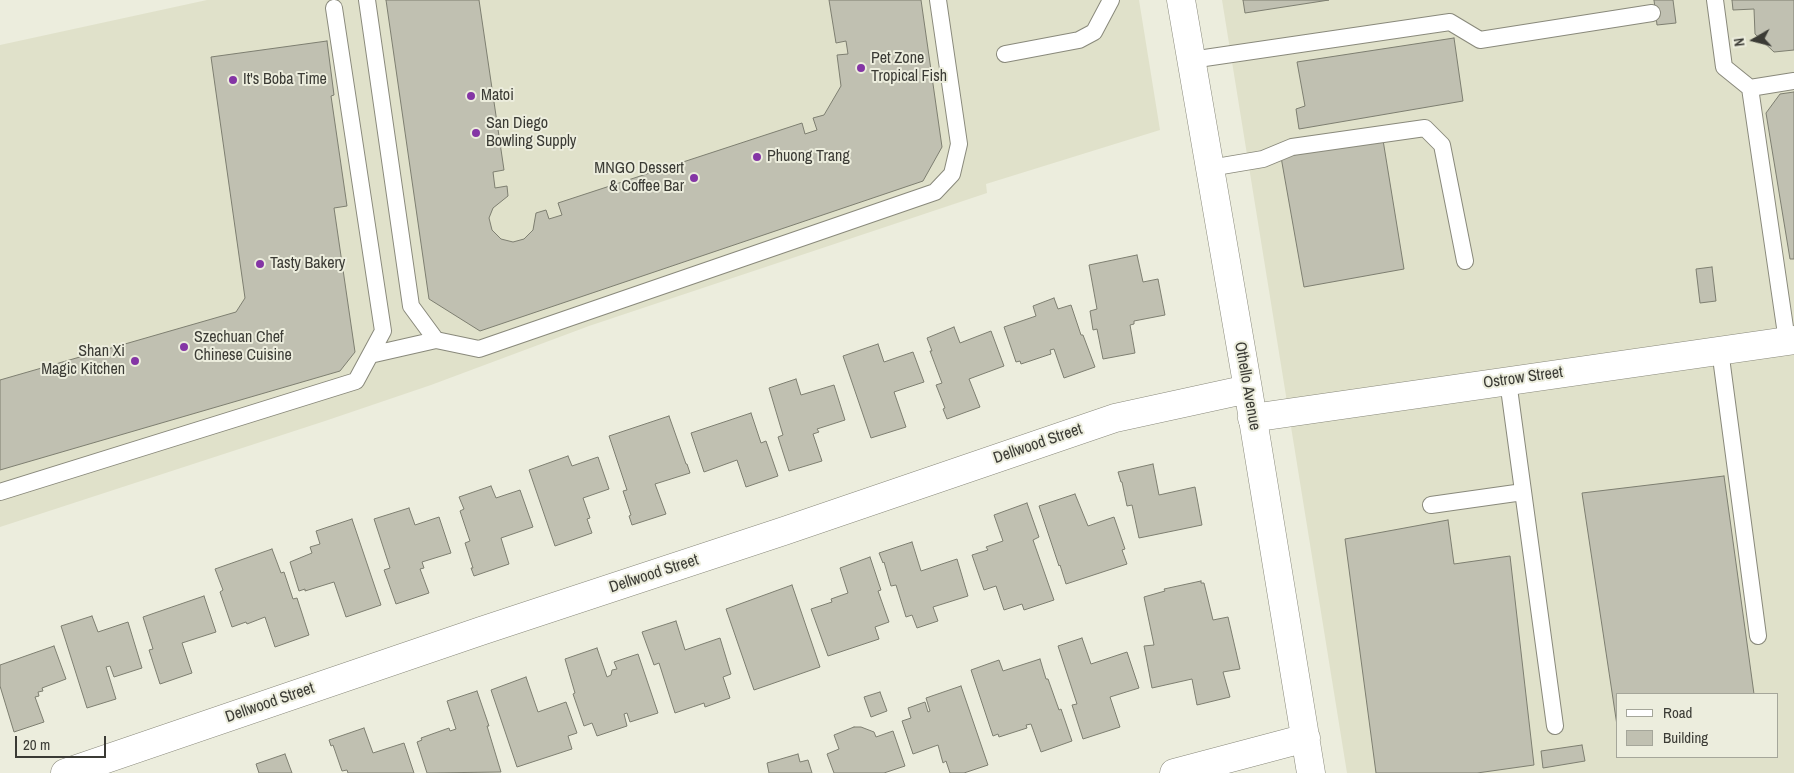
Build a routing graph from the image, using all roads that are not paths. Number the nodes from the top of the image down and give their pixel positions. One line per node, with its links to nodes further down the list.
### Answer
1 (367, 0): 14 (lane)
2 (938, 0): 14 (lane)
3 (1111, 0): 8 (lane)
4 (1181, 0): 9 (street, Othello Avenue)
5 (1716, 0): 11 (lane)
6 (334, 8): 17 (lane)
7 (1652, 13): 9 (lane)
8 (1005, 54)
9 (1191, 60): 12 (street, Othello Avenue)
10 (1794, 81): 11 (lane)
11 (1750, 88): 15 (lane)
12 (1210, 168): 13 (lane); 19 (street, Othello Avenue)
13 (1465, 261)
14 (436, 340): 17 (lane)
15 (1791, 340): 16 (street, Ostrow Street)
16 (1720, 350): 18 (street, Ostrow Street); 24 (lane)
17 (370, 355): 21 (lane)
18 (1508, 380): 20 (street, Ostrow Street); 22 (lane)
19 (1248, 389): 20 (street, Othello Avenue); 27 (street, Dellwood Street)
20 (1252, 418): 26 (street, Othello Avenue)
21 (0, 492)
22 (1523, 492): 23 (lane); 25 (lane)
23 (1431, 505)
24 (1758, 636)
25 (1556, 726)
26 (1306, 738): 28 (street); 29 (street, Othello Avenue)
27 (65, 773)
28 (1174, 773)
29 (1311, 773)

